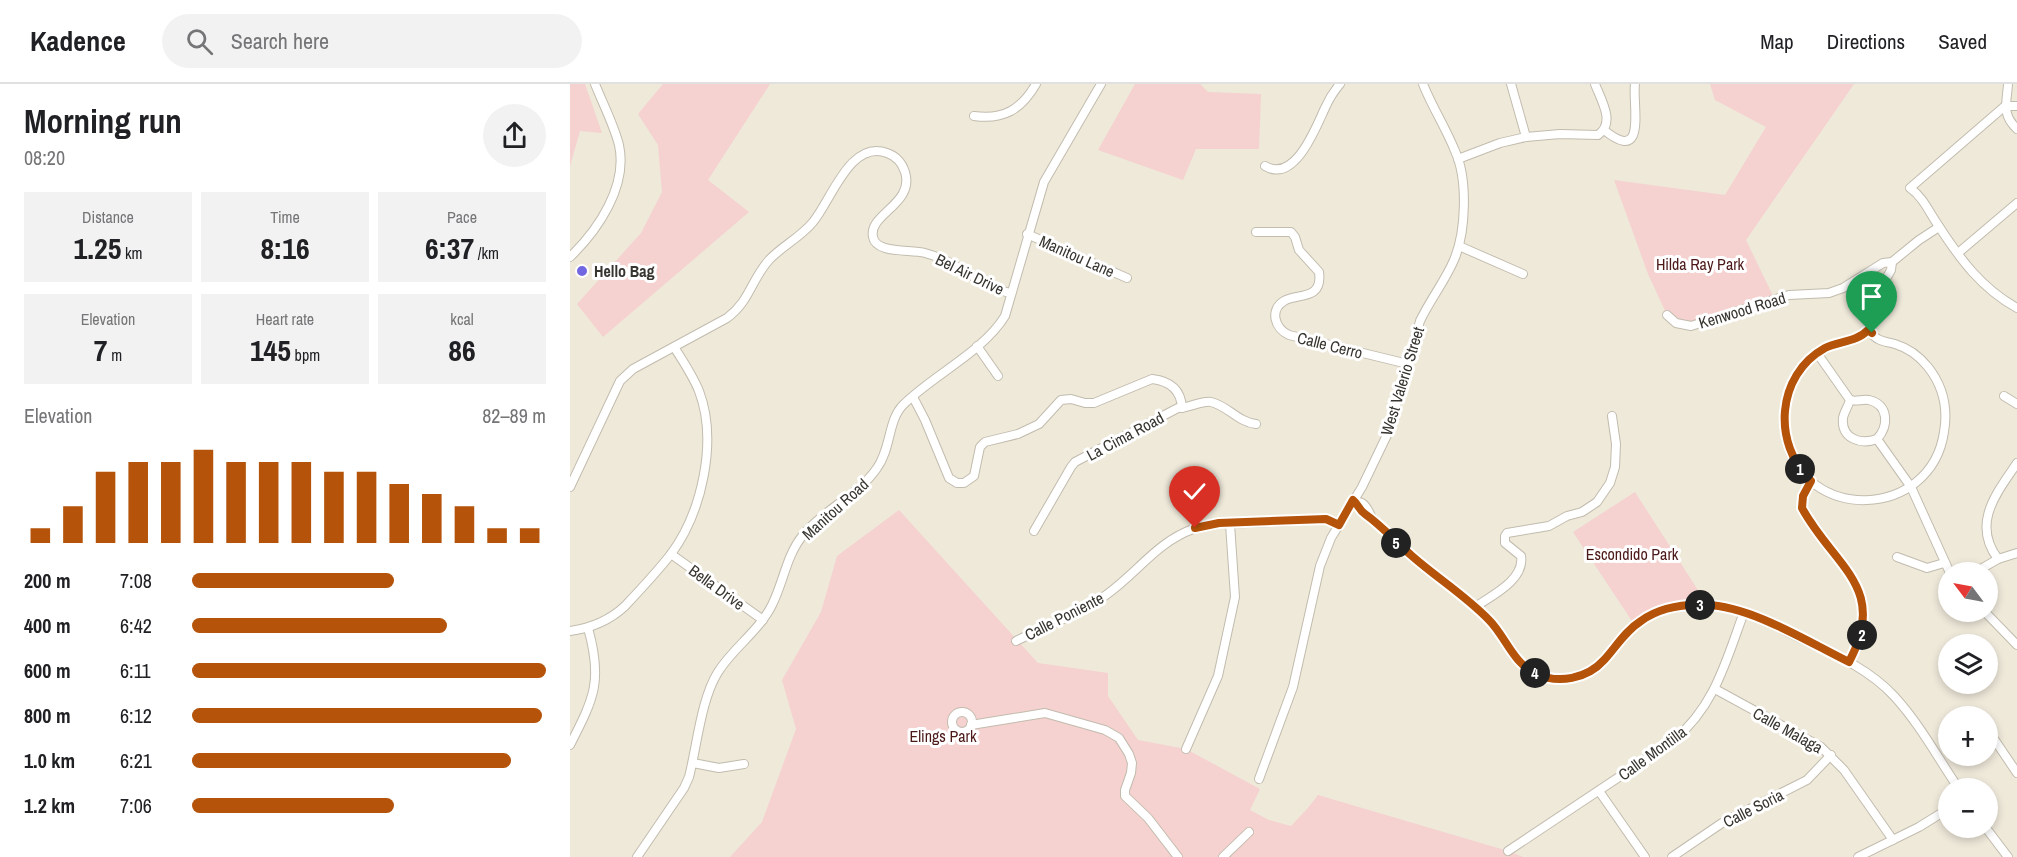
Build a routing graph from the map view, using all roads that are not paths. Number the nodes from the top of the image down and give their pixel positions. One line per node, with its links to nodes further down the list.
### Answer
1 (595, 84): 24 (street)
2 (1036, 84): 12 (street)
3 (1101, 84): 21 (street, Manitou Road)
4 (1340, 84): 17 (street)
5 (1423, 84): 16 (street, West Valerio Street)
6 (1511, 84): 15 (street)
7 (1595, 84): 14 (street)
8 (1635, 84): 14 (street)
9 (2008, 84): 10 (street)
10 (2005, 105): 11 (street); 13 (street); 19 (street)
11 (2017, 106)
12 (974, 116)
13 (2017, 129)
14 (1604, 130): 15 (street)
15 (1526, 137): 16 (street)
16 (1458, 159): 22 (street, West Valerio Street)
17 (1265, 166)
18 (2017, 203): 23 (street)
19 (1939, 226): 23 (street); 25 (street, Kenwood Road)
20 (1256, 232): 35 (street, Calle Cerro)
21 (1027, 234): 27 (street, Manitou Lane); 28 (street, Manitou Road)
22 (1459, 246): 26 (street); 35 (street, West Valerio Street)
23 (1958, 253): 29 (street)
24 (570, 257)
25 (1892, 262): 30 (street, Kenwood Road); 31 (street)
26 (1523, 274)
27 (1127, 278)
28 (1010, 293): 32 (street, Manitou Road); 33 (street, Bel Air Drive)
29 (2017, 308)
30 (1667, 315)
31 (1868, 330): 34 (street); 48 (street)
32 (977, 346): 36 (street); 38 (street, Manitou Road)
33 (674, 347): 47 (street, Bel Air Drive); 54 (street)
34 (1818, 354): 39 (street); 46 (street)
35 (1408, 364): 49 (street, West Valerio Street)
36 (998, 376)
37 (2004, 396): 40 (street)
38 (913, 397): 41 (street, La Cima Road); 62 (street, Manitou Road)
39 (1850, 400): 44 (street); 44 (street)
40 (2017, 404)
41 (1182, 408): 43 (street, La Cima Road); 52 (street, La Cima Road)
42 (1612, 416): 60 (street)
43 (1256, 424)
44 (1877, 439): 48 (street)
45 (2017, 463): 56 (street)
46 (1811, 481): 48 (street); 68 (street)
47 (570, 487)
48 (1911, 487): 57 (street)
49 (1355, 501): 51 (street, West Valerio Street); 60 (street)
50 (1230, 524): 51 (street, Calle Poniente); 66 (street, Calle Poniente); 73 (street)
51 (1339, 525): 79 (street, West Valerio Street)
52 (1034, 531)
53 (2017, 553): 56 (street)
54 (671, 554): 62 (street, Bella Drive); 64 (street)
55 (1897, 556): 59 (street)
56 (1998, 559): 58 (street)
57 (1944, 562)
58 (1993, 562)
59 (1938, 565)
60 (1474, 607): 61 (street)
61 (1744, 612): 68 (street); 69 (street, Calle Montilla)
62 (763, 620): 75 (street, Manitou Road)
63 (1995, 622): 67 (street)
64 (588, 628): 65 (street); 71 (street)
65 (570, 631)
66 (1016, 641)
67 (2017, 645)
68 (1849, 662): 78 (street)
69 (1715, 689): 74 (street, Calle Malaga); 80 (street, Calle Montilla)
70 (971, 724): 87 (street)
71 (570, 745)
72 (1998, 745): 77 (street)
73 (1186, 749)
74 (1831, 755): 84 (street, Calle Malaga); 90 (street, Calle Soria)
75 (693, 763): 76 (street); 86 (street, Manitou Road)
76 (744, 764)
77 (2017, 773)
78 (1952, 778)
79 (1259, 779)
80 (1599, 791): 85 (street, Calle Montilla); 89 (street)
81 (1938, 815): 84 (street)
82 (1248, 832): 88 (street)
83 (1994, 838): 92 (street)
84 (1893, 840): 91 (street)
85 (1508, 851)
86 (638, 857)
87 (1178, 857)
88 (1223, 857)
89 (1645, 857)
90 (1672, 857)
91 (1858, 857)
92 (2008, 857)

